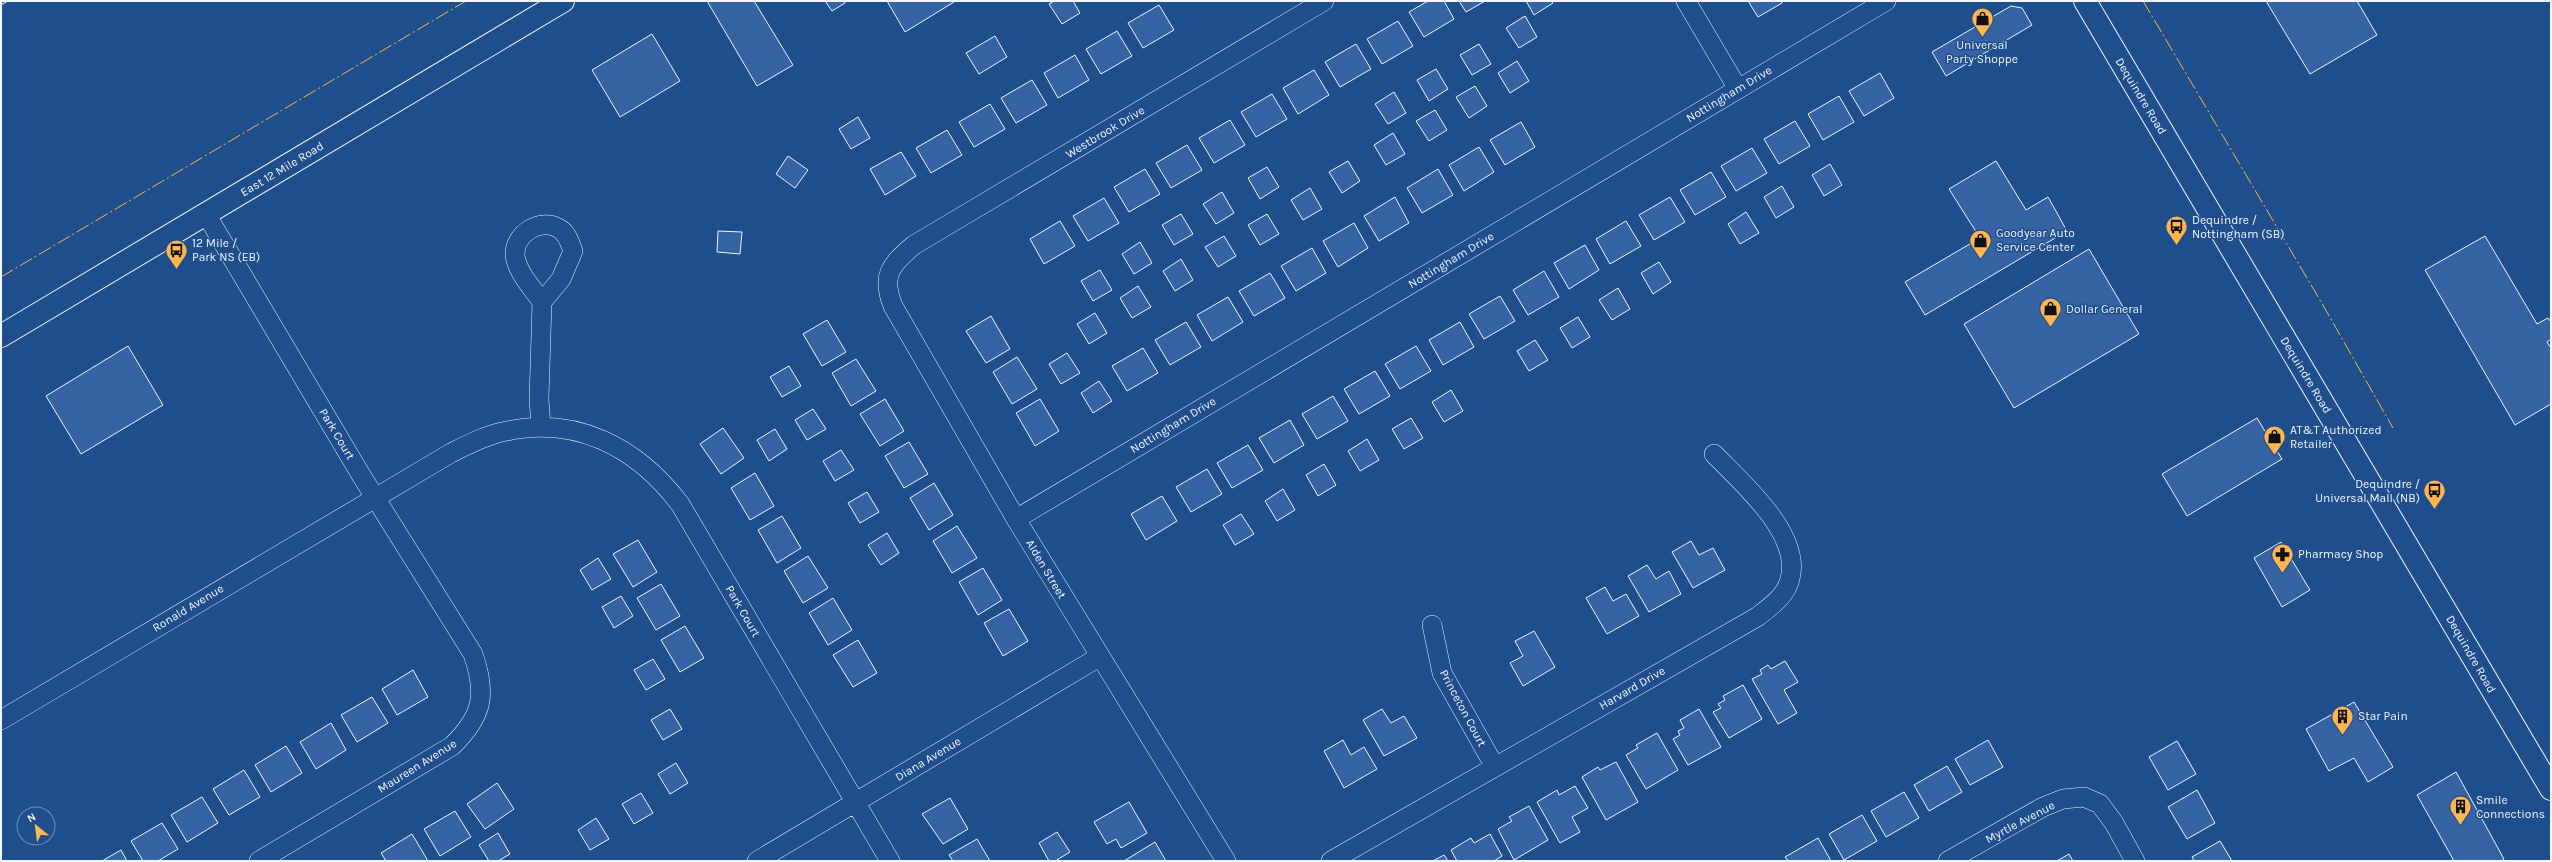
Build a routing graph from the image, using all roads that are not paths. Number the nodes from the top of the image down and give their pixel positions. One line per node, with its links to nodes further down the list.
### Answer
1 (563, 1): 7 (main road, East 12 Mile Road)
2 (1324, 1): 8 (street, Westbrook Drive)
3 (1686, 1): 6 (street)
4 (1886, 1): 6 (street, Nottingham Drive)
5 (2085, 1): 19 (main road, Dequindre Road)
6 (1738, 89): 14 (street, Nottingham Drive)
7 (206, 214): 10 (main road, East 12 Mile Road); 13 (street, Park Court)
8 (891, 269): 14 (street, Alden Street)
9 (542, 302): 11 (street)
10 (1, 336)
11 (541, 427): 13 (street, Park Court); 20 (street, Park Court)
12 (1714, 454): 18 (street, Harvard Drive)
13 (374, 497): 17 (street, Ronald Avenue); 21 (street, Maureen Avenue)
14 (1016, 519): 16 (street, Alden Street)
15 (1432, 625): 18 (street, Princeton Court)
16 (1099, 657): 20 (street, Diana Avenue); 24 (street, Alden Street)
17 (1, 720)
18 (1495, 767): 25 (street, Harvard Drive)
19 (2551, 790)
20 (855, 803): 22 (street, Diana Avenue); 23 (street, Park Court)
21 (259, 861)
22 (757, 861)
23 (890, 861)
24 (1226, 861)
25 (1331, 861)
26 (1948, 861): 27 (street, Myrtle Avenue)
27 (2135, 861)

